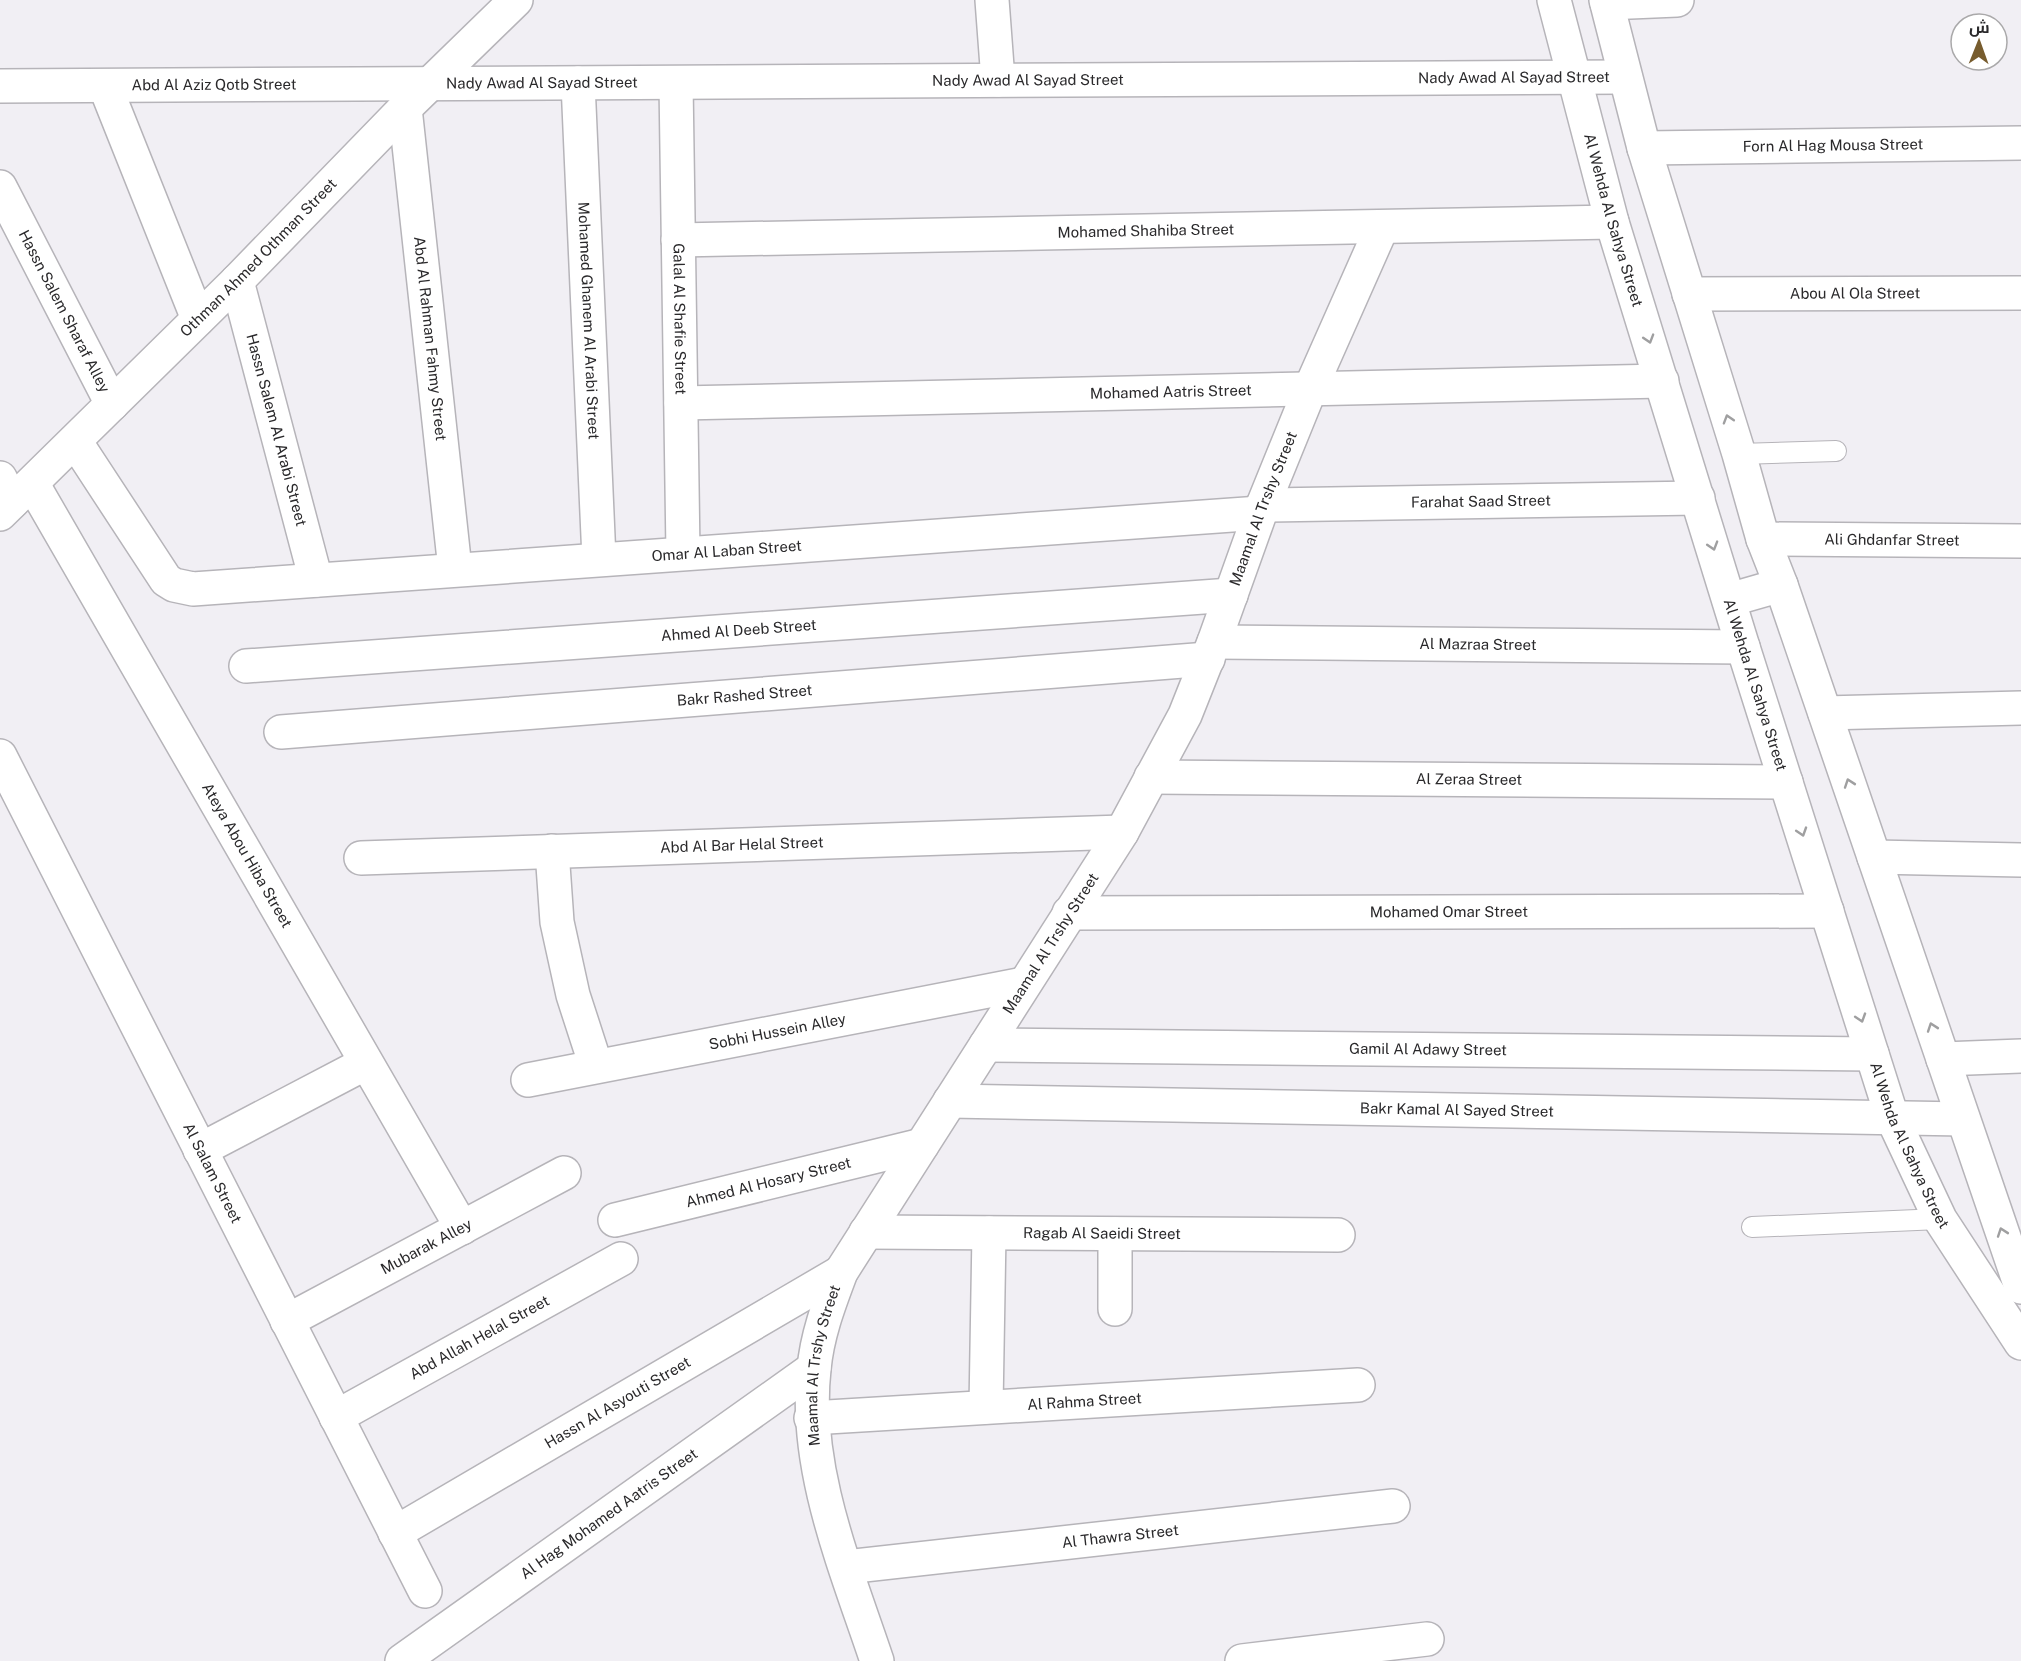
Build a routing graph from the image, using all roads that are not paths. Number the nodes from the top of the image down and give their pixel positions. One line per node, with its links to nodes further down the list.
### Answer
1 (516, 0): 11 (street, Othman Ahmed Othman Street)
2 (992, 0): 8 (street)
3 (1554, 0): 6 (street, Al Wehda Al Sahya Street)
4 (1677, 0): 5 (street)
5 (1607, 2): 7 (street)
6 (1574, 76): 7 (street, Nady Awad Al Sayad Street); 8 (street, Nady Awad Al Sayad Street); 18 (street, Al Wehda Al Sahya Street)
7 (1625, 77): 16 (street)
8 (998, 80): 10 (street, Nady Awad Al Sayad Street)
9 (578, 83): 10 (street, Nady Awad Al Sayad Street); 11 (street, Nady Awad Al Sayad Street); 38 (street, Mohamed Ghanem Al Arabi Street)
10 (676, 83): 20 (street, Galal Al Shafie Street)
11 (430, 84): 13 (street, Abd Al Aziz Qotb Street); 14 (street, Othman Ahmed Othman Street)
12 (0, 86): 13 (street, Abd Al Aziz Qotb Street)
13 (105, 86): 24 (street)
14 (405, 108): 21 (street, Othman Ahmed Othman Street); 39 (street, Abd Al Rahman Fahmy Street)
15 (2021, 143): 16 (street, Forn Al Hag Mousa Street)
16 (1644, 148): 23 (street)
17 (0, 187): 28 (street, Hassn Salem Sharaf Alley)
18 (1612, 222): 19 (street, Mohamed Shahiba Street); 25 (street, Al Wehda Al Sahya Street, one-way to 25)
19 (1382, 227): 20 (street, Mohamed Shahiba Street); 26 (street, Maamal Al Trshy Street)
20 (678, 240): 27 (street, Galal Al Shafie Street)
21 (237, 280): 24 (street, Othman Ahmed Othman Street); 40 (street, Hassn Salem Al Arabi Street)
22 (2021, 293): 23 (street, Abou Al Ola Street)
23 (1689, 294): 31 (street, one-way to 23)
24 (198, 319): 28 (street, Othman Ahmed Othman Street)
25 (1662, 381): 26 (street, Mohamed Aatris Street); 33 (street, Al Wehda Al Sahya Street)
26 (1311, 387): 27 (street, Mohamed Aatris Street); 34 (street, Maamal Al Trshy Street)
27 (681, 403): 37 (street, Galal Al Shafie Street)
28 (112, 404): 29 (street, Othman Ahmed Othman Street)
29 (75, 441): 32 (street, Othman Ahmed Othman Street); 40 (street, Omar Al Laban Street)
30 (1836, 451): 31 (lane)
31 (1739, 454): 35 (street)
32 (11, 494): 65 (street, Ateya Abou Hiba Street)
33 (1698, 498): 34 (street, Farahat Saad Street); 43 (street, Al Wehda Al Sahya Street, one-way to 43)
34 (1262, 509): 37 (street, Omar Al Laban Street); 42 (street, Maamal Al Trshy Street)
35 (1763, 539): 36 (street, Ali Ghdanfar Street); 41 (street)
36 (2021, 541)
37 (683, 553): 38 (street, Omar Al Laban Street)
38 (599, 559): 39 (street, Omar Al Laban Street)
39 (455, 569): 40 (street, Omar Al Laban Street)
40 (316, 580)
41 (1781, 585): 43 (street); 48 (street)
42 (1231, 595): 45 (street, Maamal Al Trshy Street); 46 (street, Ahmed Al Deeb Street)
43 (1730, 600): 44 (street, Al Wehda Al Sahya Street)
44 (1743, 647): 45 (street, Al Mazraa Street); 52 (street, Al Wehda Al Sahya Street)
45 (1211, 650): 49 (street, Bakr Rashed Street); 51 (street, Maamal Al Trshy Street)
46 (246, 666)
47 (2021, 708): 48 (street)
48 (1825, 713): 55 (street, one-way to 48)
49 (281, 732)
50 (0, 756): 72 (street, Al Salam Street)
51 (1151, 777): 52 (street, Al Zeraa Street); 53 (street, Maamal Al Trshy Street)
52 (1786, 782): 58 (street, Al Wehda Al Sahya Street, one-way to 58)
53 (1122, 832): 54 (street, Abd Al Bar Helal Street); 59 (street, Maamal Al Trshy Street)
54 (552, 851): 56 (street, Abd Al Bar Helal Street); 66 (street)
55 (1874, 857): 57 (street); 64 (street, one-way to 55)
56 (361, 858)
57 (2021, 860)
58 (1827, 911): 59 (street, Mohamed Omar Street); 62 (street, Al Wehda Al Sahya Street, one-way to 62)
59 (1069, 913): 60 (street, Maamal Al Trshy Street)
60 (1024, 984): 61 (street, Maamal Al Trshy Street); 66 (street, Sobhi Hussein Alley)
61 (986, 1045): 62 (street, Gamil Al Adawy Street); 68 (street, Maamal Al Trshy Street)
62 (1872, 1054): 69 (street, Al Wehda Al Sahya Street)
63 (2021, 1056): 64 (street)
64 (1943, 1059): 70 (street)
65 (366, 1063): 72 (street); 77 (street, Ateya Abou Hiba Street)
66 (596, 1066): 67 (street, Sobhi Hussein Alley)
67 (528, 1080)
68 (950, 1101): 69 (street, Bakr Kamal Al Sayed Street); 71 (street, Maamal Al Trshy Street)
69 (1892, 1117): 70 (street, Bakr Kamal Al Sayed Street); 74 (street, Al Wehda Al Sahya Street)
70 (1963, 1119): 84 (street, one-way to 70)
71 (922, 1145): 75 (street, Ahmed Al Hosary Street); 78 (street, Maamal Al Trshy Street)
72 (200, 1150): 86 (street, Al Salam Street)
73 (564, 1173): 77 (street, Mubarak Alley)
74 (1940, 1218): 76 (lane); 87 (street, Al Wehda Al Sahya Street)
75 (615, 1220)
76 (1752, 1227)
77 (462, 1228): 86 (street, Mubarak Alley)
78 (866, 1232): 79 (street, Ragab Al Saeidi Street); 83 (street, Maamal Al Trshy Street)
79 (988, 1233): 80 (street, Ragab Al Saeidi Street); 90 (street)
80 (1115, 1234): 81 (street, Ragab Al Saeidi Street); 85 (street)
81 (1338, 1235)
82 (621, 1259): 91 (street, Abd Allah Helal Street)
83 (841, 1272): 88 (street, Maamal Al Trshy Street); 94 (street, Hassn Al Asyouti Street)
84 (2021, 1287)
85 (1115, 1309)
86 (287, 1321): 91 (street, Al Salam Street)
87 (2021, 1343)
88 (814, 1368): 92 (street, Maamal Al Trshy Street); 98 (street, Al Hag Mohamed Aatris Street)
89 (1358, 1385): 90 (street, Al Rahma Street)
90 (986, 1407): 92 (street, Al Rahma Street)
91 (336, 1417): 94 (street, Al Salam Street)
92 (811, 1418): 95 (street, Maamal Al Trshy Street)
93 (1394, 1506): 95 (street, Al Thawra Street)
94 (395, 1533): 96 (street, Al Salam Street)
95 (846, 1567): 99 (street, Maamal Al Trshy Street)
96 (424, 1591)
97 (1426, 1639): 100 (street)
98 (402, 1661)
99 (876, 1661)
100 (1242, 1661)

